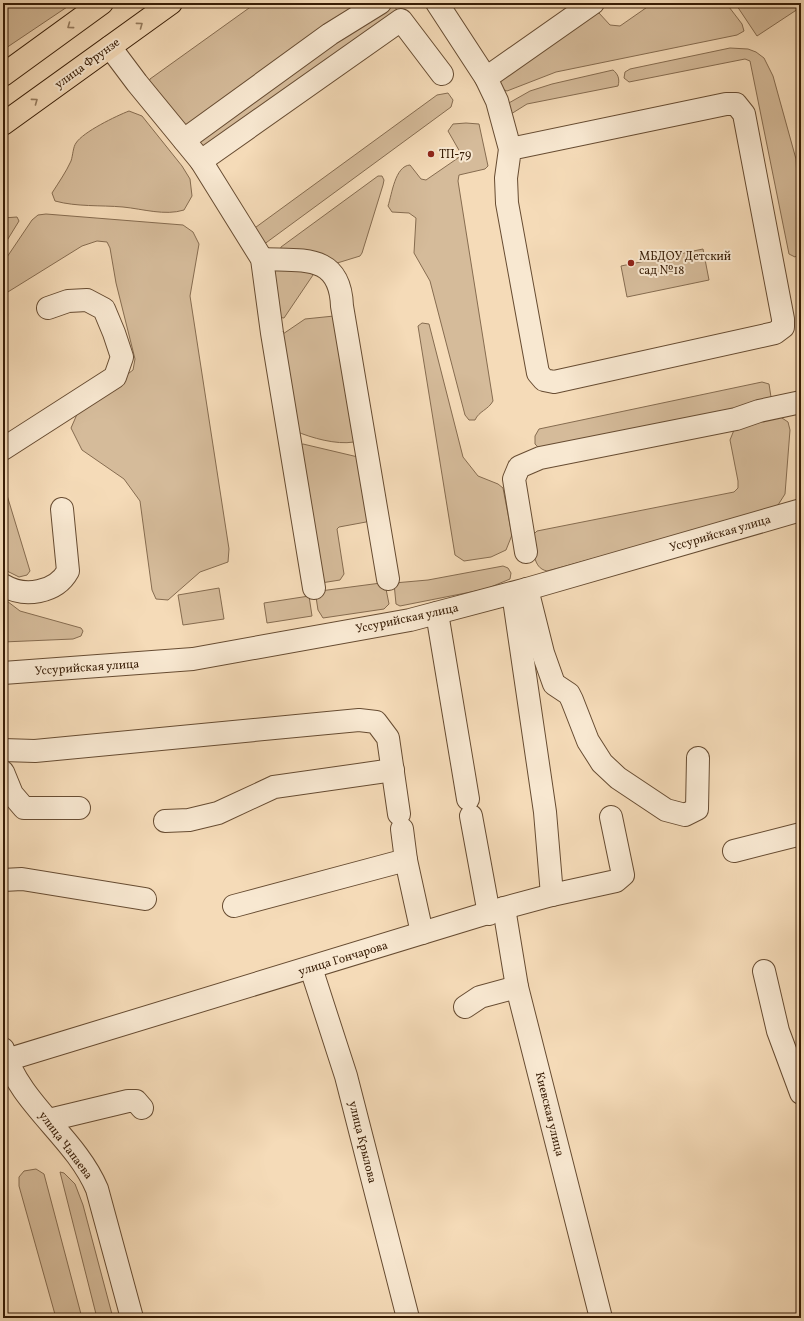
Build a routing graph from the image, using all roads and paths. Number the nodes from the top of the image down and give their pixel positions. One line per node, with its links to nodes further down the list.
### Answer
1 (102, 3): 8 (main road, one-way to 8)
2 (171, 3): 6 (main road, улица Фрунзе, one-way to 2)
3 (380, 3): 11 (street)
4 (437, 3): 9 (street)
5 (594, 3): 9 (street)
6 (110, 47): 10 (main road, улица Фрунзе, one-way to 6); 11 (street)
7 (442, 74): 13 (street)
8 (3, 75)
9 (486, 78): 12 (street)
10 (3, 124)
11 (184, 140): 13 (street)
12 (510, 149): 12 (street)
13 (202, 161): 14 (street)
14 (262, 259): 21 (street); 23 (street)
15 (48, 308): 17 (street)
16 (800, 405): 20 (street)
17 (3, 449)
18 (62, 509): 22 (street)
19 (801, 510): 24 (street, Уссурийская улица)
20 (526, 552)
21 (388, 579)
22 (3, 585)
23 (314, 588)
24 (520, 591): 25 (street, Уссурийская улица); 26 (street); 27 (street)
25 (437, 613): 28 (street, Уссурийская улица); 43 (street, Киевская улица)
26 (543, 653): 27 (street); 30 (street)
27 (521, 657): 40 (street)
28 (3, 673)
29 (3, 750): 31 (street)
30 (698, 758)
31 (393, 770): 35 (street); 38 (street)
32 (3, 772): 33 (street)
33 (79, 808)
34 (610, 817): 40 (street, улица Гончарова)
35 (165, 821)
36 (801, 834): 37 (street)
37 (734, 851)
38 (406, 860): 42 (street); 44 (street)
39 (3, 880): 41 (street)
40 (552, 895): 43 (street, улица Гончарова)
41 (145, 899)
42 (234, 906)
43 (496, 911): 44 (street, улица Гончарова); 47 (street, Киевская улица)
44 (422, 934): 45 (street, улица Гончарова)
45 (311, 968): 49 (street, улица Гончарова); 54 (street, улица Крылова)
46 (764, 971): 50 (street)
47 (517, 987): 48 (street); 55 (street, Киевская улица)
48 (465, 1007)
49 (4, 1057): 52 (street, улица Чапаева)
50 (801, 1093)
51 (142, 1108): 52 (street)
52 (49, 1120): 53 (street, улица Чапаева)
53 (132, 1318)
54 (408, 1318)
55 (601, 1318)

